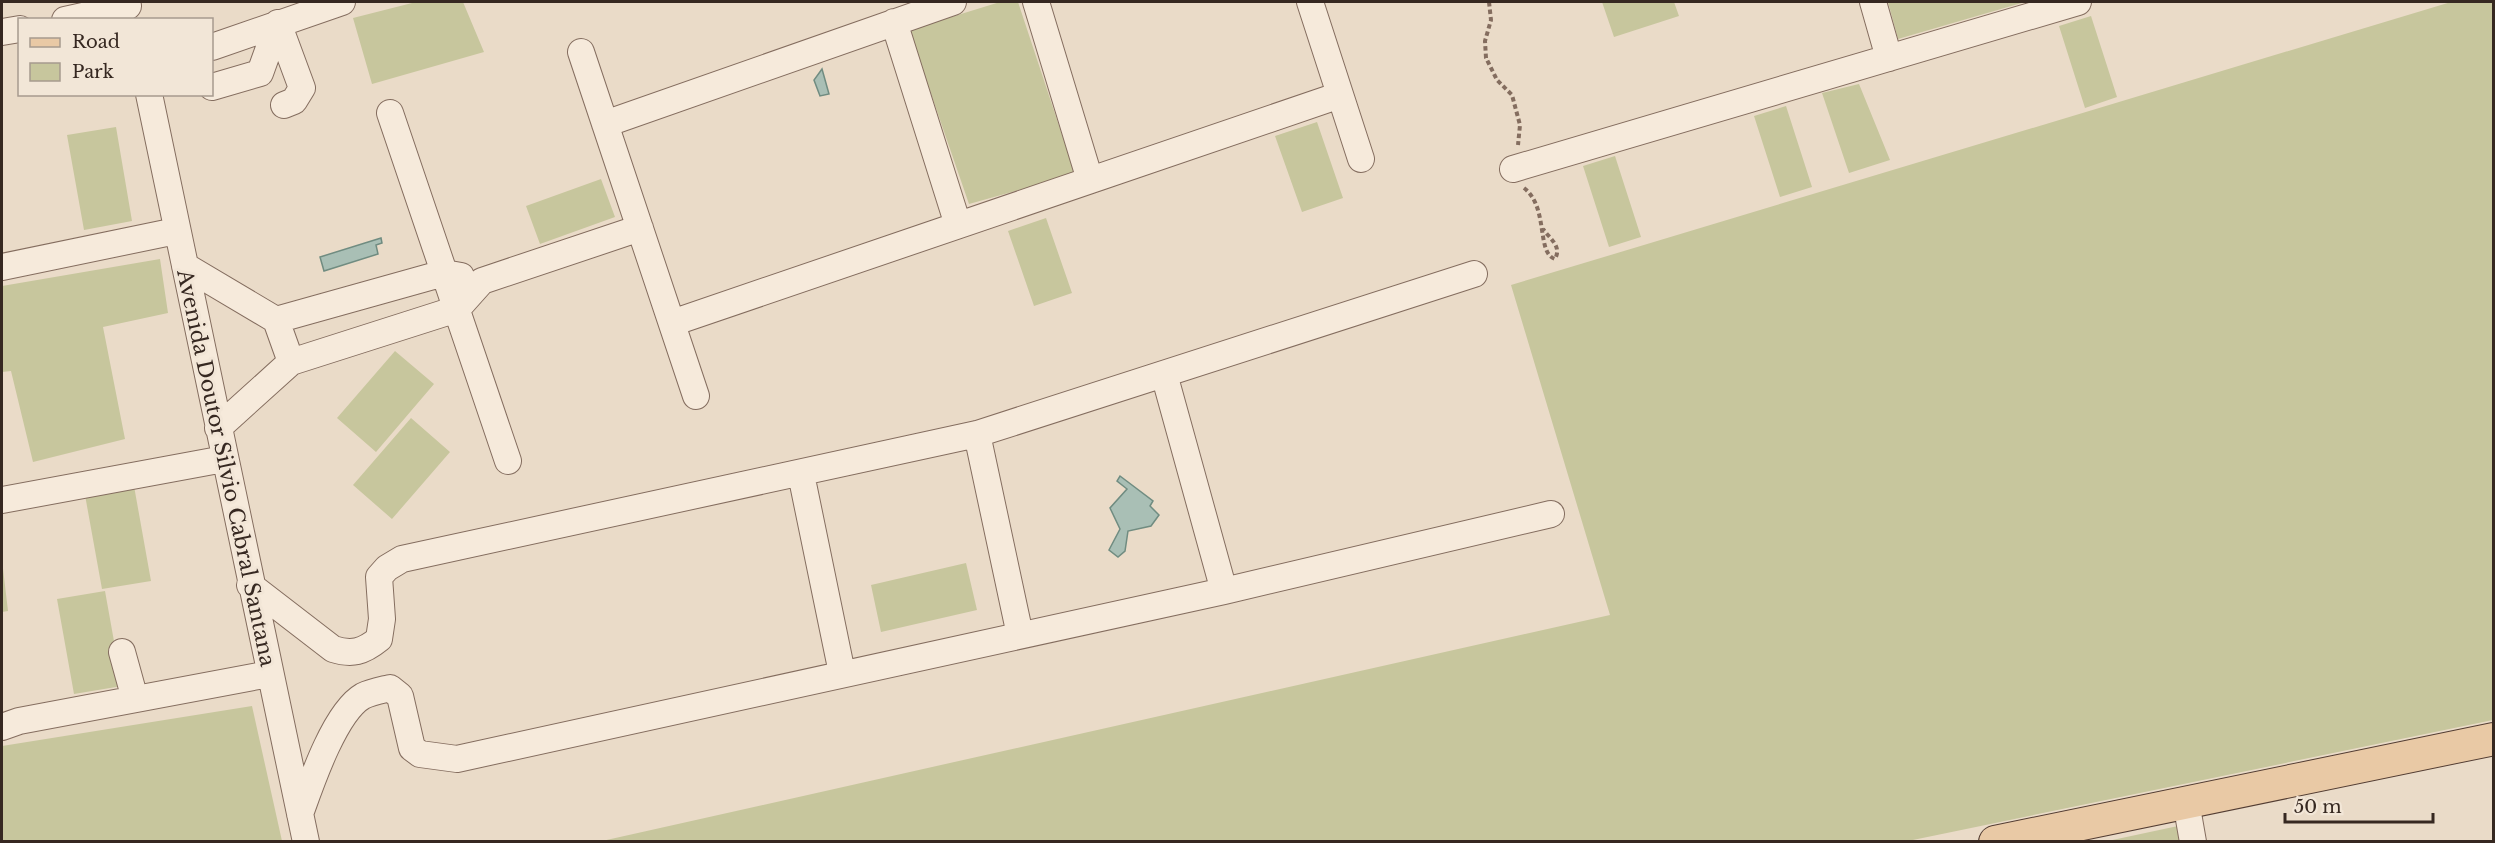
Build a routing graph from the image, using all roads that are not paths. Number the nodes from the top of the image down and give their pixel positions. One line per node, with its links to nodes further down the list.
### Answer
1 (342, 2): 10 (street)
2 (953, 2): 9 (street)
3 (1036, 2): 24 (street)
4 (1310, 2): 17 (street)
5 (1873, 2): 15 (street)
6 (2078, 2): 15 (street)
7 (129, 9): 8 (street)
8 (76, 18)
9 (894, 22): 21 (street); 25 (street)
10 (278, 23): 13 (street); 16 (street); 19 (street)
11 (18, 29): 12 (street)
12 (2, 32)
13 (213, 46)
14 (581, 52): 21 (street)
15 (1889, 58): 23 (street)
16 (213, 87)
17 (1340, 94): 22 (street); 24 (street)
18 (148, 96): 27 (street, Avenida Doutor Silvio Cabral Santana)
19 (284, 105)
20 (390, 113): 30 (street)
21 (605, 124): 26 (street)
22 (1361, 159)
23 (1513, 169)
24 (1090, 180): 25 (street)
25 (958, 225): 35 (street)
26 (640, 228): 32 (street); 35 (street)
27 (176, 231): 28 (street, Avenida Doutor Silvio Cabral Santana); 29 (street)
28 (184, 266): 34 (street); 39 (street, Avenida Doutor Silvio Cabral Santana)
29 (2, 267)
30 (444, 273): 32 (street); 33 (street); 34 (street)
31 (1474, 274): 37 (street)
32 (482, 281): 33 (street)
33 (456, 309): 36 (street); 42 (street)
34 (276, 320): 36 (street)
35 (672, 323): 38 (street)
36 (291, 362): 39 (street)
37 (1164, 374): 40 (street); 47 (street)
38 (696, 396)
39 (218, 428): 41 (street, Avenida Doutor Silvio Cabral Santana)
40 (977, 434): 43 (street); 48 (street)
41 (224, 459): 44 (street); 46 (street, Avenida Doutor Silvio Cabral Santana)
42 (508, 461)
43 (801, 474): 46 (street); 50 (street)
44 (2, 500)
45 (1551, 514): 47 (street)
46 (250, 585): 51 (street, Avenida Doutor Silvio Cabral Santana)
47 (1224, 591): 48 (street)
48 (1020, 635): 50 (street)
49 (122, 652): 52 (street)
50 (842, 673): 56 (street)
51 (269, 674): 52 (street); 56 (street, Avenida Doutor Silvio Cabral Santana)
52 (132, 690): 53 (street)
53 (2, 727)
54 (2493, 739): 55 (main road)
55 (2186, 802): 57 (main road); 60 (street)
56 (300, 814): 58 (street, Avenida Doutor Silvio Cabral Santana)
57 (2050, 836): 59 (main road)
58 (306, 842)
59 (1995, 842)
60 (2193, 842)

